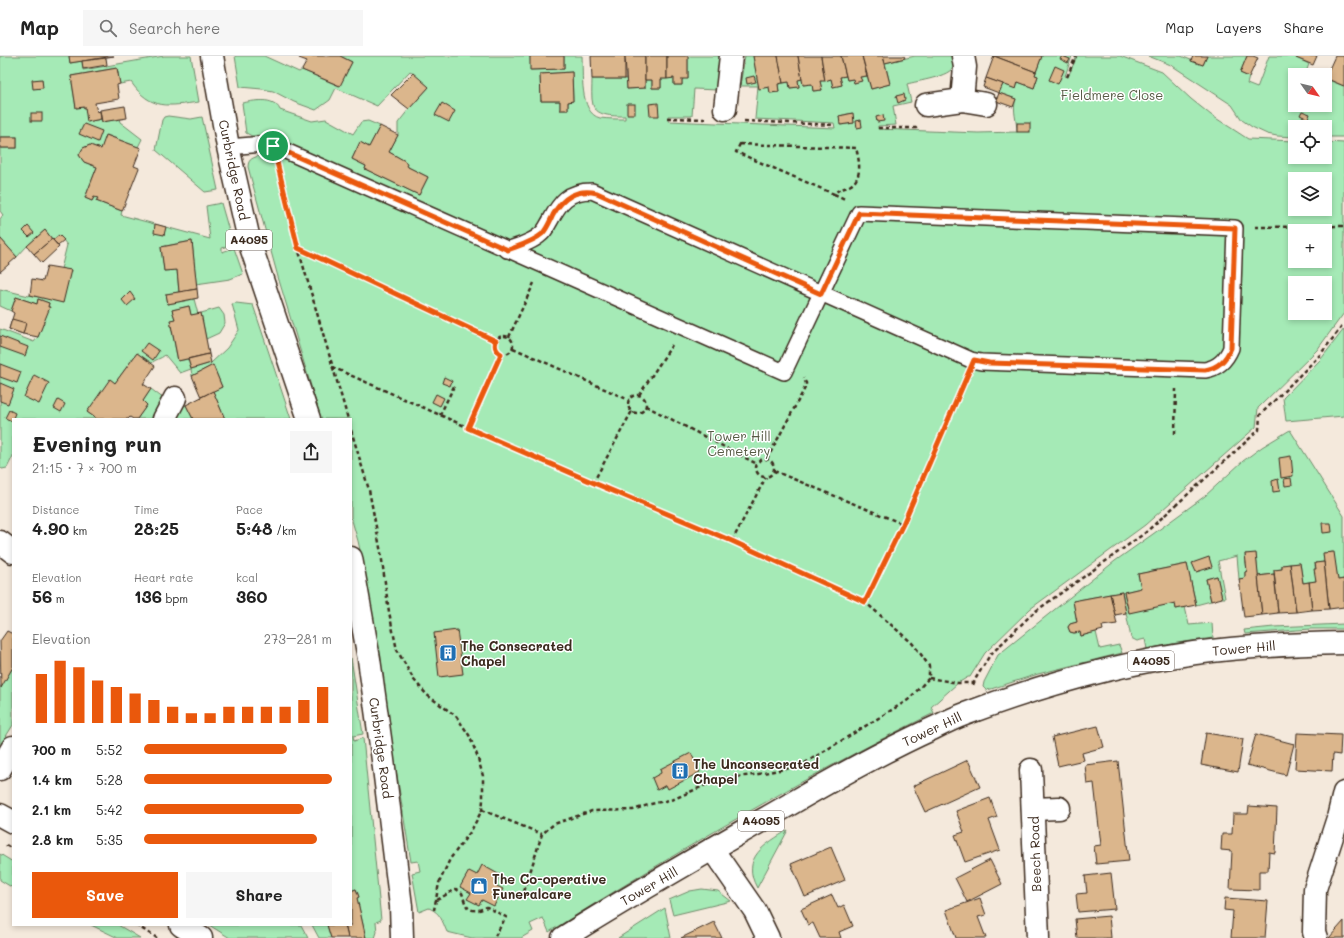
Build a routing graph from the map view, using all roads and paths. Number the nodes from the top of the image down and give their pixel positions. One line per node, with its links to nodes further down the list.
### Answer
1 (212, 56): 14 (main road, Curbridge Road / A4095)
2 (731, 56): 9 (main road)
3 (963, 56): 6 (main road)
4 (1076, 56): 5 (path)
5 (1067, 77)
6 (962, 100): 7 (main road); 8 (main road)
7 (986, 104)
8 (926, 105): 12 (path)
9 (725, 109): 10 (path); 11 (path)
10 (667, 118)
11 (834, 125)
12 (878, 128)
13 (273, 146): 14 (lane); 18 (path); 19 (lane)
14 (228, 147): 40 (main road, Curbridge Road / A4095)
15 (837, 190): 15 (path)
16 (1344, 226): 17 (path)
17 (1235, 228): 21 (lane); 31 (lane)
18 (298, 248): 25 (path); 29 (path)
19 (508, 250): 20 (lane); 21 (lane)
20 (542, 265): 23 (lane); 24 (path)
21 (821, 294): 28 (lane); 30 (lane)
22 (1344, 324): 58 (path)
23 (683, 328): 30 (lane); 33 (path)
24 (509, 337): 25 (path); 26 (path)
25 (496, 341): 27 (path)
26 (513, 348): 27 (path); 35 (path)
27 (501, 354): 42 (path)
28 (974, 360): 31 (lane); 50 (path)
29 (332, 367): 38 (path); 41 (path)
30 (785, 369): 45 (path)
31 (1177, 369): 44 (path)
32 (455, 384): 38 (path)
33 (639, 395): 35 (path); 36 (path)
34 (175, 398): 39 (main road)
35 (629, 400): 37 (path)
36 (646, 406): 37 (path); 46 (path)
37 (632, 411): 49 (path)
38 (440, 415): 42 (path)
39 (165, 418)
40 (308, 418)
41 (348, 418)
42 (468, 428): 49 (path)
43 (352, 433): 66 (path)
44 (1175, 434)
45 (767, 459): 46 (path); 47 (path)
46 (757, 464): 48 (path)
47 (774, 471): 48 (path); 50 (path)
48 (766, 477): 51 (path)
49 (594, 483): 51 (path)
50 (903, 524): 55 (path)
51 (732, 541): 55 (path)
52 (0, 542): 53 (main road)
53 (12, 551)
54 (352, 564): 79 (main road, Curbridge Road)
55 (865, 602): 57 (path)
56 (1344, 642): 59 (main road, Tower Hill / A4095)
57 (929, 678): 58 (path); 69 (path)
58 (974, 683): 59 (path)
59 (964, 714): 70 (main road, Tower Hill / A4095)
60 (12, 749): 61 (main road)
61 (0, 769)
62 (1031, 770): 64 (main road, Beech Road)
63 (1344, 793): 83 (main road)
64 (1033, 808): 65 (main road); 82 (main road, Beech Road)
65 (1059, 808)
66 (482, 810): 69 (path); 72 (path)
67 (0, 814): 68 (main road)
68 (12, 821)
69 (542, 834): 71 (path)
70 (712, 849): 80 (main road, Tower Hill / A4095); 81 (main road)
71 (523, 895)
72 (436, 900): 73 (path); 76 (path)
73 (434, 910)
74 (138, 926): 77 (path)
75 (183, 926): 78 (main road)
76 (495, 936)
77 (157, 938)
78 (201, 938)
79 (402, 938)
80 (563, 938)
81 (768, 938)
82 (1038, 938)
83 (1316, 938)

